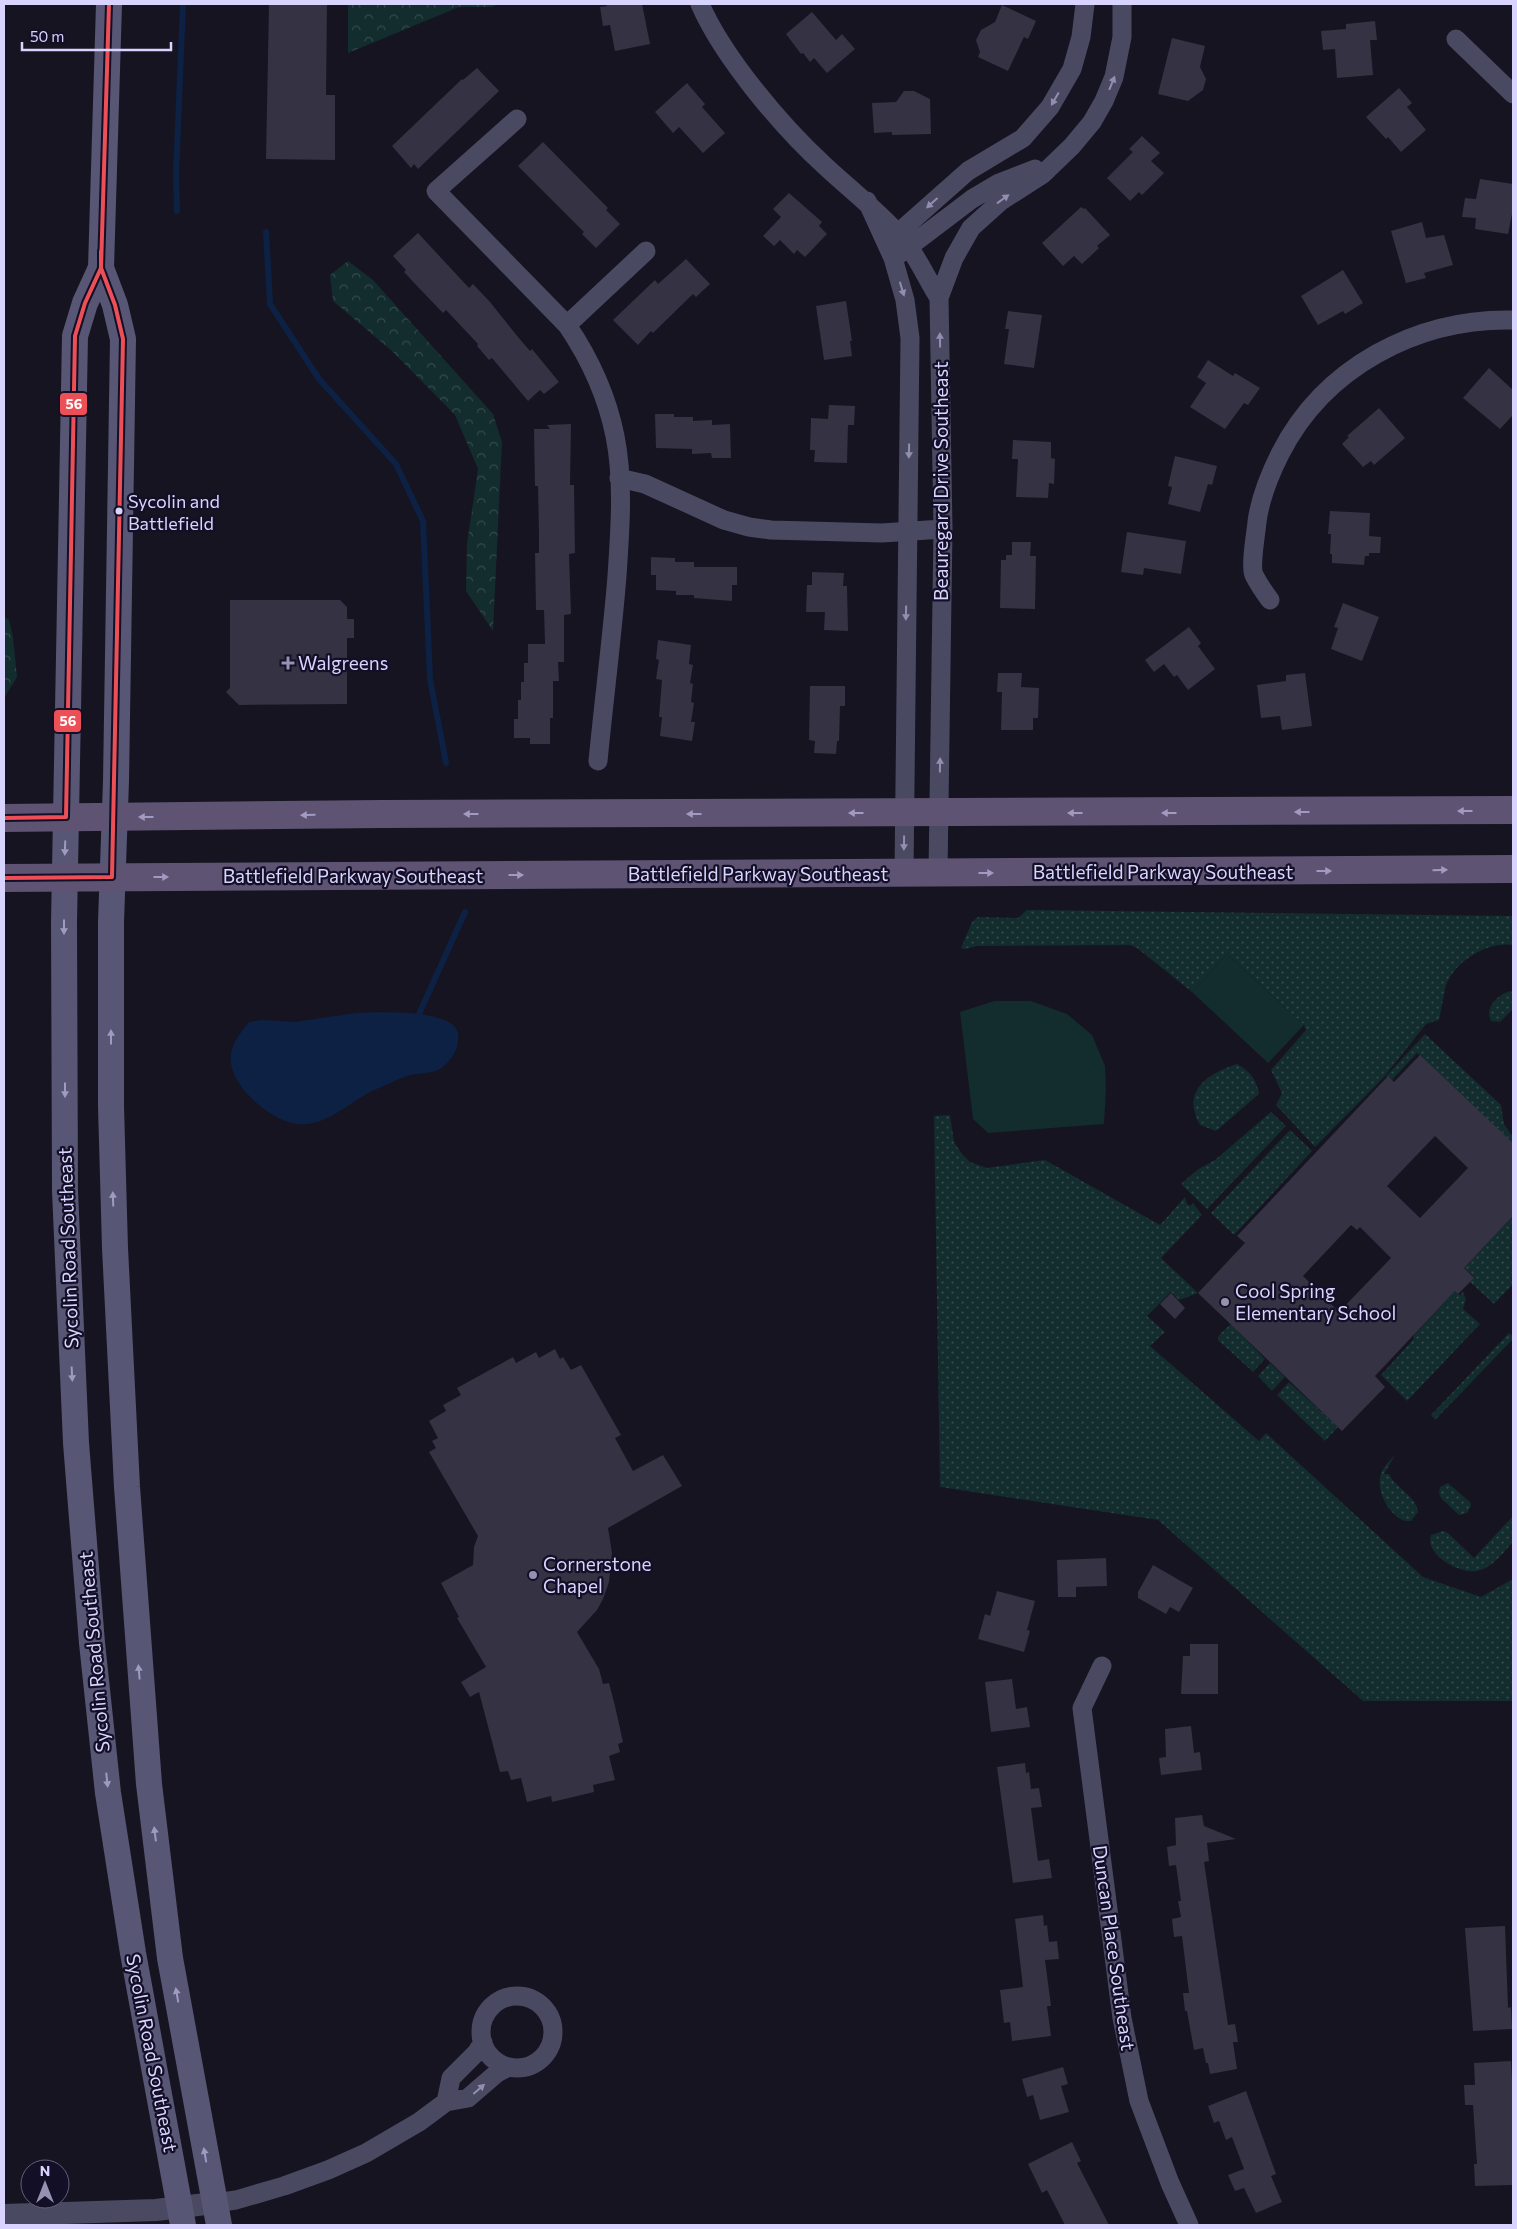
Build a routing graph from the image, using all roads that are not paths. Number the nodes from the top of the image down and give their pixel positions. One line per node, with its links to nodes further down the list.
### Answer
1 (109, 4): 11 (main road, Sycolin Road Southeast)
2 (700, 4): 9 (street)
3 (1084, 4): 9 (street, one-way to 9)
4 (1122, 4): 8 (street, Beauregard Drive Southeast, one-way to 4)
5 (1456, 40): 6 (street)
6 (1513, 94)
7 (517, 119): 14 (street)
8 (1072, 146): 9 (street, Beauregard Drive Southeast); 12 (street, Beauregard Drive Southeast, one-way to 8)
9 (896, 246): 12 (street); 17 (street, Beauregard Drive Southeast, one-way to 17)
10 (646, 251): 14 (street)
11 (101, 268): 23 (main road, Sycolin Road Southeast); 24 (main road, Sycolin Road Southeast)
12 (939, 298): 16 (street, Beauregard Drive Southeast, one-way to 12)
13 (1513, 320): 18 (street)
14 (567, 325): 15 (street)
15 (619, 478): 17 (street); 19 (street)
16 (942, 529): 17 (street); 22 (street, Beauregard Drive Southeast, one-way to 16)
17 (907, 531): 21 (street, Beauregard Drive Southeast, one-way to 21)
18 (1270, 600)
19 (598, 761)
20 (1513, 810): 22 (main road, one-way to 22)
21 (905, 813): 22 (main road); 24 (main road, one-way to 24); 27 (street, Beauregard Drive Southeast, one-way to 27)
22 (940, 814): 28 (street, Beauregard Drive Southeast)
23 (66, 817): 24 (main road); 25 (main road); 31 (main road, Sycolin Road Southeast, one-way to 31)
24 (114, 817): 29 (main road, Sycolin Road Southeast)
25 (4, 818)
26 (1513, 869): 28 (main road, Battlefield Parkway Southeast, one-way to 26)
27 (904, 873): 28 (main road, Battlefield Parkway Southeast); 29 (main road, Battlefield Parkway Southeast, one-way to 27)
28 (938, 873)
29 (112, 877): 31 (main road, Battlefield Parkway Southeast); 36 (main road, Sycolin Road Southeast, one-way to 29)
30 (4, 878): 31 (main road, Battlefield Parkway Southeast)
31 (64, 878): 38 (main road, Sycolin Road Southeast, one-way to 38)
32 (1102, 1666): 39 (street, Duncan Place Southeast)
33 (483, 2042): 34 (street); 34 (street); 35 (street)
34 (509, 2067): 35 (street, one-way to 34)
35 (446, 2102): 36 (street)
36 (216, 2214): 38 (street)
37 (4, 2215): 38 (street)
38 (181, 2217)
39 (1189, 2225)

